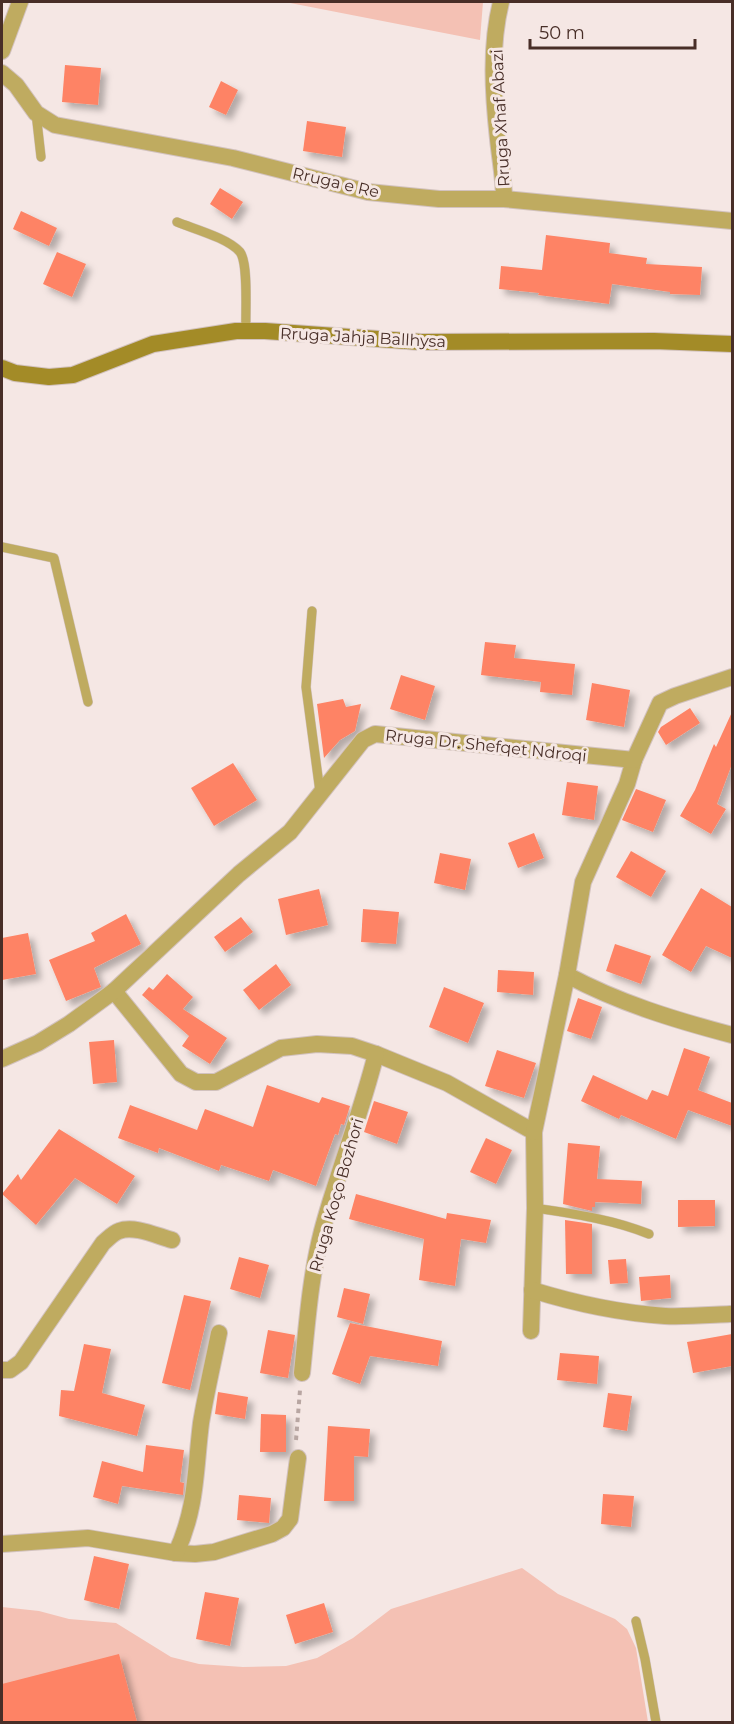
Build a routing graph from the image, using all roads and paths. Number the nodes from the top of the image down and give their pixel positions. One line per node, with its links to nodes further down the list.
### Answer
1 (21, 2): 3 (street)
2 (501, 2): 7 (street, Rruga Xhaf Abazi)
3 (2, 51)
4 (2, 73): 5 (street, Rruga e Re)
5 (36, 113): 6 (lane); 7 (street, Rruga e Re)
6 (41, 157)
7 (504, 199): 8 (street, Rruga e Re)
8 (732, 221)
9 (177, 222): 10 (lane)
10 (246, 331): 11 (main road, Rruga Jahja Ballhysa); 12 (main road, Rruga Jahja Ballhysa)
11 (732, 344)
12 (2, 368)
13 (2, 547): 16 (lane)
14 (312, 611): 18 (lane)
15 (732, 677): 17 (street)
16 (88, 702)
17 (634, 760): 18 (street, Rruga Dr. Shefqet Ndroqi); 19 (street)
18 (321, 794): 20 (street, Rruga Dr. Shefqet Ndroqi)
19 (567, 975): 21 (street); 24 (street)
20 (114, 991): 22 (street); 23 (street, Rruga Dr. Shefqet Ndroqi)
21 (732, 1035)
22 (376, 1054): 24 (street); 33 (street, Rruga Koço Bozhori)
23 (2, 1059)
24 (534, 1132): 25 (street)
25 (535, 1208): 26 (lane); 28 (street)
26 (649, 1234)
27 (172, 1240): 32 (street)
28 (532, 1290): 29 (street); 30 (street)
29 (730, 1314)
30 (531, 1331)
31 (219, 1333): 36 (street)
32 (2, 1370)
33 (302, 1373): 34 (path)
34 (298, 1458): 36 (street)
35 (2, 1544): 36 (street)
36 (176, 1552)
37 (636, 1621): 38 (lane)
38 (656, 1722)

